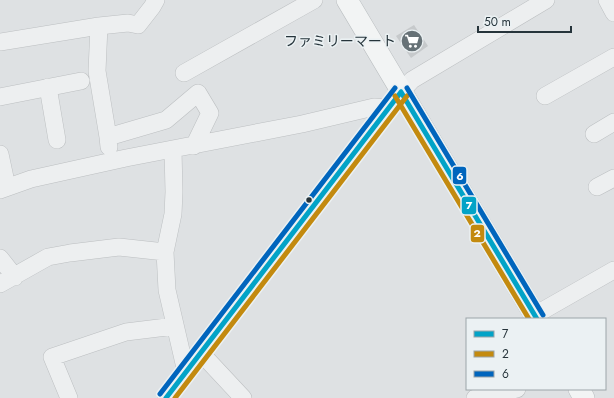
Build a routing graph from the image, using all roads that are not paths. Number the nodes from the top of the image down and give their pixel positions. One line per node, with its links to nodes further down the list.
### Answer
1 (156, 0): 7 (street)
2 (314, 0): 10 (street)
3 (347, 0): 15 (main road)
4 (546, 0): 15 (street)
5 (607, 0): 6 (street)
6 (614, 12)
7 (99, 26): 8 (street); 18 (street)
8 (0, 42)
9 (614, 58): 13 (street)
10 (184, 73)
11 (81, 81): 12 (street)
12 (48, 87): 14 (street); 19 (street)
13 (545, 96)
14 (0, 97)
15 (395, 100): 20 (street); 31 (main road); 33 (street)
16 (614, 122): 17 (street)
17 (594, 134)
18 (108, 136): 20 (street); 23 (street)
19 (57, 140)
20 (194, 146): 21 (street)
21 (173, 150): 23 (street); 27 (street)
22 (0, 154): 26 (street)
23 (110, 162): 26 (street)
24 (614, 178): 25 (street)
25 (597, 187)
26 (4, 188)
27 (165, 252): 30 (street); 32 (street)
28 (0, 258): 30 (street)
29 (614, 270): 31 (street)
30 (7, 280)
31 (536, 317)
32 (175, 326): 34 (street); 36 (street)
33 (201, 352): 34 (street); 38 (street)
34 (186, 372): 37 (street)
35 (512, 390): 39 (street)
36 (69, 398)
37 (166, 398)
38 (243, 398)
39 (475, 398)

